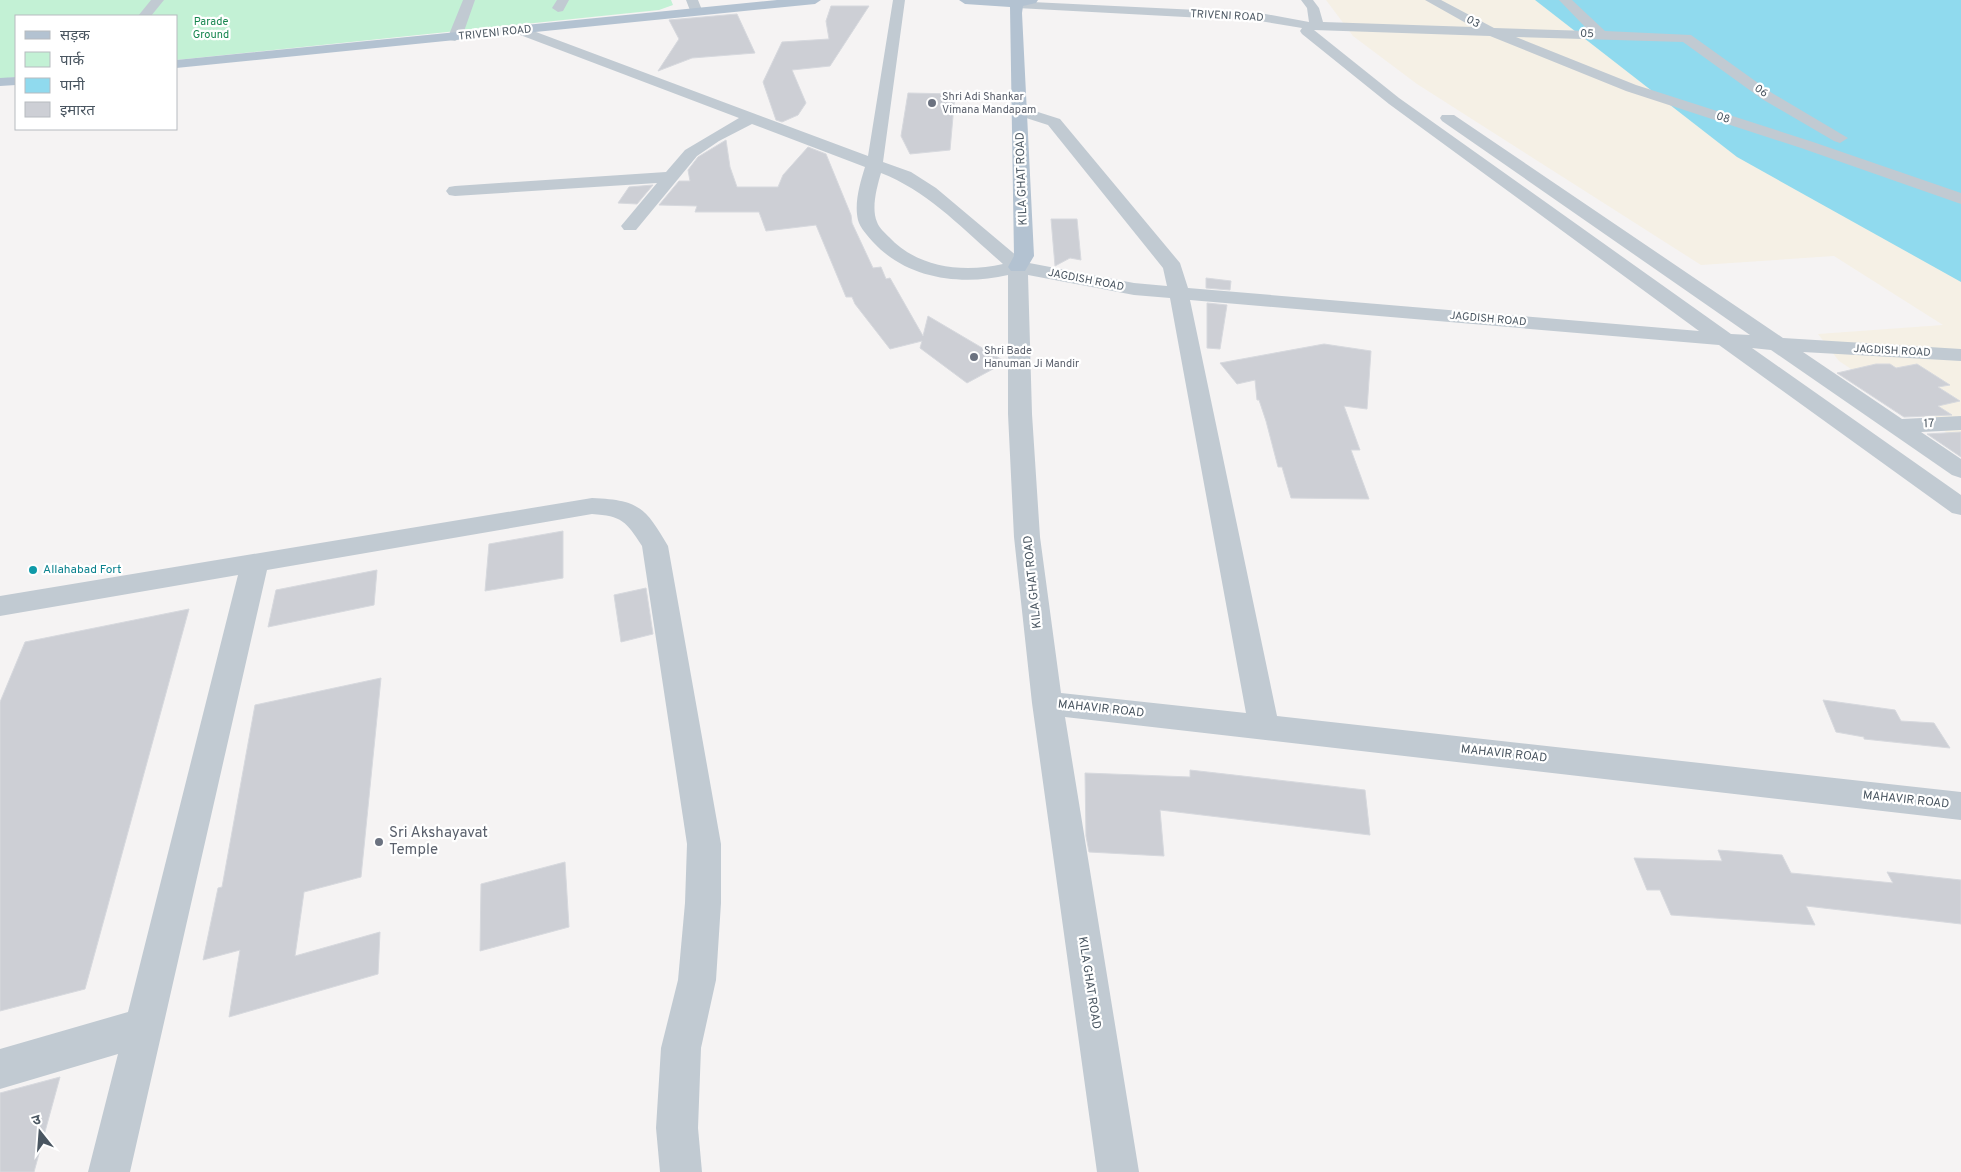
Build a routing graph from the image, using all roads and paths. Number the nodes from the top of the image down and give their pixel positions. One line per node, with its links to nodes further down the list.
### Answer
1 (158, 0): 11 (street)
2 (469, 0): 16 (street)
3 (815, 0): 10 (main road, TRIVENI ROAD)
4 (899, 0): 24 (street)
5 (965, 0): 9 (main road, TRIVENI ROAD)
6 (1306, 0): 12 (street)
7 (1431, 0): 14 (street, 03)
8 (1565, 0): 15 (street)
9 (1025, 2): 12 (street, TRIVENI ROAD); 21 (main road, KILA GHAT ROAD)
10 (694, 5): 13 (main road, TRIVENI ROAD)
11 (145, 15)
12 (1310, 26): 14 (street, TRIVENI ROAD); 31 (street); 32 (street)
13 (520, 30): 16 (main road, TRIVENI ROAD); 22 (street)
14 (1488, 30): 15 (street, 05); 27 (street, 08)
15 (1601, 35): 17 (street, 05)
16 (455, 37): 18 (main road, TRIVENI ROAD)
17 (1686, 38): 23 (street, 06)
18 (178, 64)
19 (15, 81): 20 (main road)
20 (0, 82)
21 (1019, 111): 29 (main road, KILA GHAT ROAD); 30 (street)
22 (751, 118): 24 (street); 25 (street)
23 (1840, 138)
24 (875, 163): 29 (street); 29 (street)
25 (671, 177): 26 (street); 28 (street)
26 (454, 191)
27 (1961, 199)
28 (630, 226)
29 (1018, 267): 30 (street, JAGDISH ROAD); 40 (street, KILA GHAT ROAD)
30 (1180, 293): 31 (street, JAGDISH ROAD); 41 (street)
31 (1726, 340): 32 (street, JAGDISH ROAD); 37 (street)
32 (1779, 344): 33 (street, JAGDISH ROAD); 35 (street)
33 (1961, 355)
34 (1961, 423): 35 (street, 17)
35 (1896, 426): 36 (street)
36 (1961, 470)
37 (1961, 507)
38 (255, 563): 39 (street); 43 (street); 46 (street)
39 (0, 606)
40 (1046, 703): 41 (street, MAHAVIR ROAD); 47 (street, KILA GHAT ROAD)
41 (1264, 727): 42 (street, MAHAVIR ROAD)
42 (1961, 806)
43 (144, 1027): 44 (street); 45 (street)
44 (0, 1069)
45 (109, 1172)
46 (681, 1172)
47 (1118, 1172)

